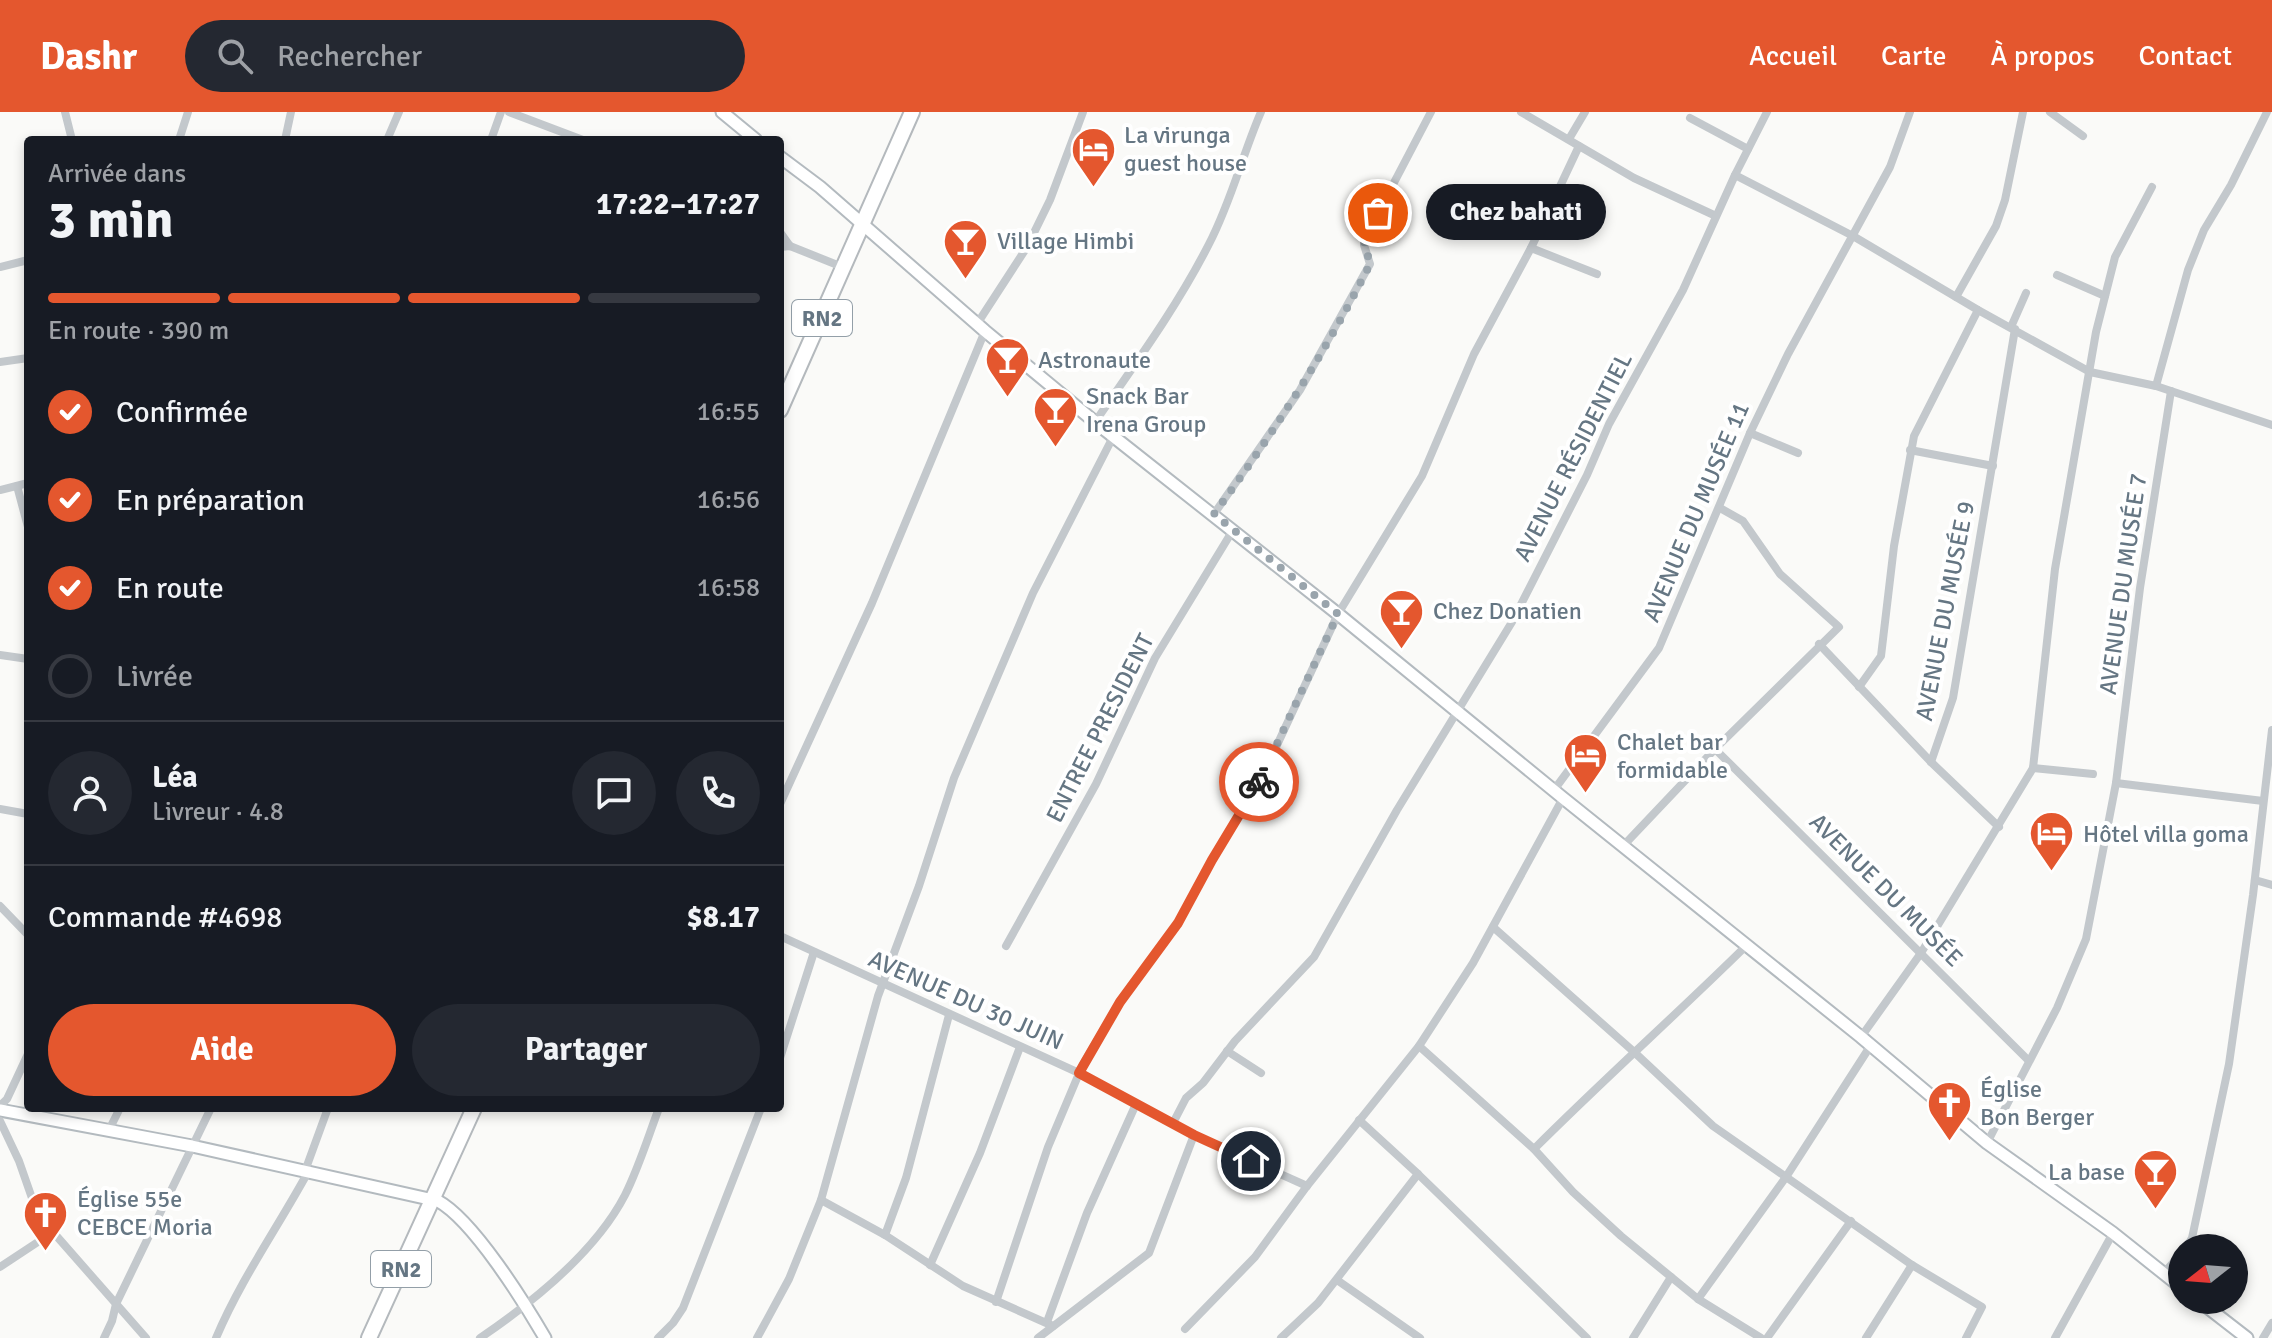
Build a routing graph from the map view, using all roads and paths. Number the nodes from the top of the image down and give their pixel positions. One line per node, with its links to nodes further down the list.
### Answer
1 (65, 112): 20 (street)
2 (188, 112): 21 (street)
3 (291, 112): 22 (street)
4 (399, 112): 23 (street)
5 (501, 112): 24 (street)
6 (509, 112): 25 (street)
7 (722, 112): 26 (street)
8 (912, 112): 36 (highway, RN2)
9 (1083, 112): 50 (street)
10 (1261, 112): 58 (street)
11 (1431, 112): 70 (street)
12 (1521, 112): 28 (street)
13 (1585, 112): 28 (street)
14 (1767, 112): 30 (street, AVENUE RÉSIDENTIEL)
15 (1910, 112): 38 (street, AVENUE DU MUSÉE 11)
16 (2023, 112): 48 (street)
17 (2050, 112): 27 (street)
18 (2267, 112): 55 (street)
19 (1690, 118): 30 (street)
20 (71, 136)
21 (180, 136)
22 (286, 136)
23 (389, 136)
24 (492, 136)
25 (572, 136)
26 (751, 136)
27 (2083, 136)
28 (1569, 139): 29 (street)
29 (1579, 146): 34 (street); 35 (street)
30 (1748, 149): 32 (street, AVENUE RÉSIDENTIEL)
31 (784, 160): 36 (street)
32 (1735, 175): 35 (street, AVENUE RÉSIDENTIEL); 38 (street)
33 (2152, 187): 47 (street)
34 (1545, 215): 37 (street); 40 (street)
35 (1716, 216): 77 (street, AVENUE RÉSIDENTIEL)
36 (863, 226): 43 (highway, RN2); 50 (street)
37 (1589, 226)
38 (1853, 236): 48 (street); 60 (street, AVENUE DU MUSÉE 11)
39 (785, 247): 43 (street)
40 (1531, 248): 44 (street); 72 (street)
41 (24, 261): 42 (street)
42 (0, 267)
43 (845, 268): 57 (highway, RN2)
44 (1597, 274)
45 (2057, 275): 47 (street)
46 (2026, 293): 51 (street, AVENUE DU MUSÉE 9)
47 (2105, 296): 54 (street)
48 (1956, 297): 49 (street)
49 (1978, 310): 51 (street); 62 (street)
50 (981, 328): 58 (street); 85 (street)
51 (2013, 328): 54 (street); 64 (street, AVENUE DU MUSÉE 9)
52 (24, 359): 53 (street)
53 (0, 362)
54 (2090, 372): 55 (street); 81 (street)
55 (2156, 386): 56 (street)
56 (2171, 391): 59 (street); 83 (street, AVENUE DU MUSÉE 7)
57 (784, 401)
58 (1095, 422): 61 (street)
59 (2272, 425)
60 (1750, 433): 63 (street); 68 (street, AVENUE DU MUSÉE 11)
61 (1113, 437): 70 (street); 101 (street)
62 (1910, 450): 64 (street); 76 (street)
63 (1798, 453)
64 (1993, 466): 80 (street, AVENUE DU MUSÉE 9)
65 (24, 484): 66 (street)
66 (17, 486): 67 (street); 69 (street)
67 (0, 490)
68 (1720, 508): 73 (street); 84 (street, AVENUE DU MUSÉE 11)
69 (24, 512)
70 (1214, 514): 71 (street)
71 (1233, 530): 72 (street); 98 (street, ENTREE PRESIDENT)
72 (1338, 614): 77 (street); 111 (street)
73 (1819, 644): 76 (street); 79 (street)
74 (0, 655): 75 (street)
75 (24, 658)
76 (1859, 687): 80 (street)
77 (1456, 711): 84 (street); 107 (street, AVENUE RÉSIDENTIEL)
78 (2272, 730): 86 (street)
79 (1715, 749): 90 (street); 100 (street, AVENUE DU MUSÉE)
80 (1931, 762): 89 (street)
81 (2033, 768): 82 (street); 89 (street)
82 (2093, 774)
83 (2116, 783): 86 (street); 109 (street, AVENUE DU MUSÉE 7)
84 (1558, 794): 90 (street); 94 (street, AVENUE DU MUSÉE 11)
85 (784, 795)
86 (2263, 801): 91 (street)
87 (0, 809): 88 (street)
88 (24, 813)
89 (1999, 827): 100 (street)
90 (1624, 845): 97 (street)
91 (2255, 880): 92 (street); 138 (street)
92 (2272, 885)
93 (0, 906): 95 (street)
94 (1493, 927): 105 (street, AVENUE DU MUSÉE 11); 108 (street)
95 (24, 931)
96 (784, 938): 99 (street, AVENUE DU 30 JUIN)
97 (1747, 945): 103 (street); 108 (street)
98 (1006, 946)
99 (814, 952): 101 (street, AVENUE DU 30 JUIN); 104 (street)
100 (1921, 953): 103 (street); 109 (street, AVENUE DU MUSÉE)
101 (882, 983): 102 (street, AVENUE DU 30 JUIN); 134 (street)
102 (949, 1015): 106 (street, AVENUE DU 30 JUIN); 139 (street)
103 (1866, 1041): 126 (street); 131 (street)
104 (784, 1046)
105 (1419, 1046): 121 (street, AVENUE DU MUSÉE 11); 128 (street)
106 (1020, 1047): 111 (street, AVENUE DU 30 JUIN); 140 (street)
107 (1227, 1051): 112 (street); 123 (street, AVENUE RÉSIDENTIEL)
108 (1633, 1051): 128 (street); 131 (street)
109 (2028, 1060): 126 (street, AVENUE DU MUSÉE 7)
110 (24, 1063): 114 (street)
111 (1079, 1073): 113 (street, AVENUE DU 30 JUIN); 149 (street)
112 (1261, 1073)
113 (1136, 1104): 123 (street, AVENUE DU 30 JUIN); 154 (street)
114 (0, 1108): 124 (street)
115 (118, 1112): 124 (street)
116 (209, 1112): 127 (street)
117 (327, 1112): 129 (street)
118 (472, 1112): 133 (highway, RN2)
119 (657, 1112): 151 (street)
120 (759, 1112): 162 (street)
121 (1359, 1120): 130 (street); 132 (street, AVENUE DU MUSÉE 11)
122 (0, 1121): 136 (street)
123 (1173, 1123): 125 (street, AVENUE DU 30 JUIN)
124 (109, 1130): 127 (street)
125 (1194, 1135): 132 (street, AVENUE DU 30 JUIN); 154 (street)
126 (1987, 1143): 137 (street)
127 (192, 1146): 129 (street); 150 (street)
128 (1534, 1149): 145 (street)
129 (307, 1171): 133 (street); 158 (street)
130 (1418, 1174): 147 (street); 167 (street)
131 (1786, 1177): 135 (street); 148 (street)
132 (1307, 1186): 155 (street, AVENUE DU MUSÉE 11)
133 (432, 1200): 151 (street); 159 (highway, RN2)
134 (821, 1200): 139 (street); 163 (street)
135 (1851, 1221): 141 (street); 169 (street)
136 (53, 1232): 142 (street); 150 (street)
137 (2113, 1233): 144 (street); 172 (street)
138 (2193, 1234)
139 (885, 1235): 140 (street)
140 (930, 1265): 149 (street)
141 (1912, 1265): 170 (street); 171 (street)
142 (0, 1267)
143 (2168, 1268): 144 (street)
144 (2163, 1274): 146 (street)
145 (1671, 1277): 148 (street); 168 (street)
146 (2168, 1278)
147 (1337, 1280): 165 (street); 166 (street)
148 (1698, 1299): 169 (street)
149 (996, 1302): 154 (street)
150 (116, 1304): 156 (street); 157 (street)
151 (527, 1307): 160 (street); 161 (street)
152 (2216, 1314): 173 (street)
153 (2272, 1323): 174 (street)
154 (1050, 1324): 164 (street)
155 (1185, 1329)
156 (104, 1338)
157 (146, 1338)
158 (216, 1338)
159 (369, 1338)
160 (480, 1338)
161 (545, 1338)
162 (658, 1338)
163 (757, 1338)
164 (1038, 1338)
165 (1281, 1338)
166 (1420, 1338)
167 (1587, 1338)
168 (1633, 1338)
169 (1764, 1338)
170 (1866, 1338)
171 (1966, 1338)
172 (2055, 1338)
173 (2247, 1338)
174 (2263, 1338)

